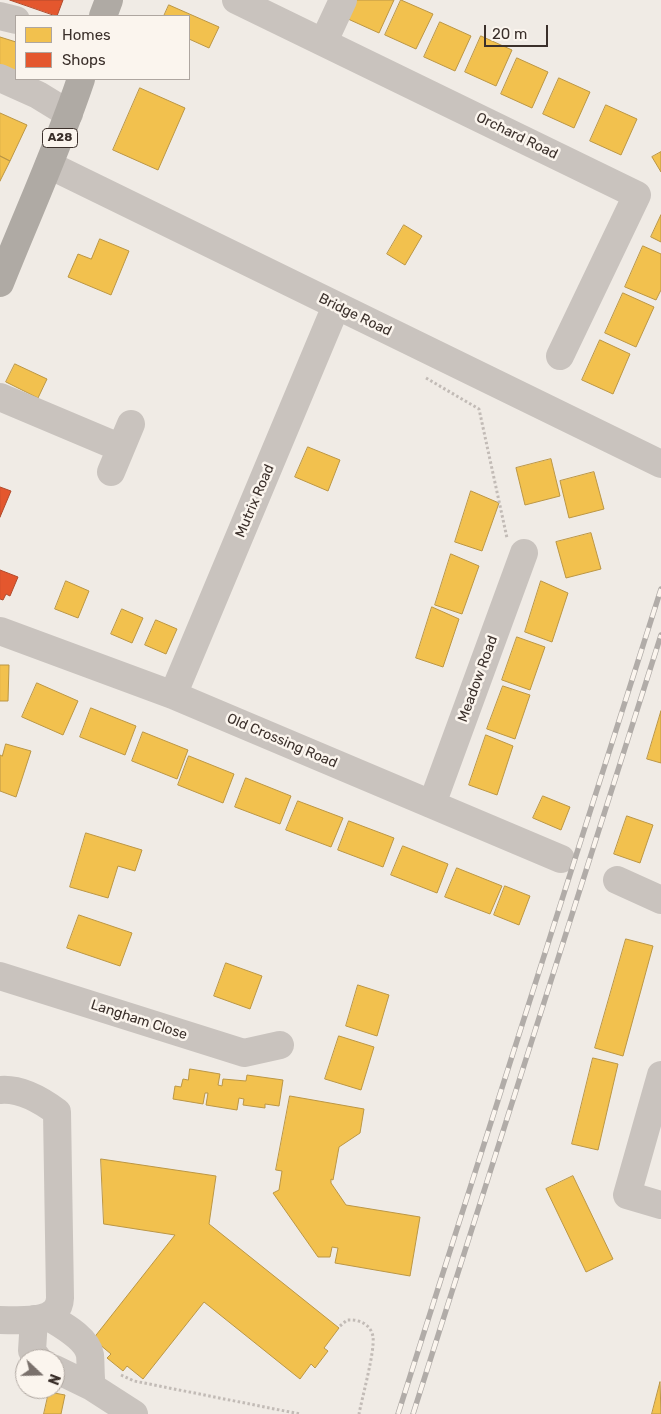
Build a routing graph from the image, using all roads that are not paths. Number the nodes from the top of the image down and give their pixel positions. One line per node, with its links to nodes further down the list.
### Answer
1 (109, 0): 4 (highway)
2 (236, 0): 7 (street, Orchard Road)
3 (343, 0): 7 (street)
4 (103, 15)
5 (0, 16): 6 (street)
6 (15, 20)
7 (324, 41): 16 (street, Orchard Road)
8 (0, 78): 10 (street)
9 (81, 80): 10 (highway, A28)
10 (69, 114): 11 (highway, A28)
11 (49, 165): 12 (highway, A28); 15 (street, Bridge Road)
12 (34, 196): 13 (highway, A28); 14 (highway, A28)
13 (0, 242)
14 (0, 283)
15 (336, 306): 19 (street, Bridge Road); 22 (street, Mutrix Road)
16 (560, 356)
17 (0, 397): 18 (street)
18 (121, 448)
19 (661, 464)
20 (524, 553): 23 (street, Meadow Road)
21 (0, 631): 22 (street, Old Crossing Road)
22 (173, 695): 23 (street, Old Crossing Road)
23 (432, 804): 24 (street, Old Crossing Road)
24 (561, 859)
25 (617, 880): 26 (street)
26 (661, 900)
27 (0, 976): 28 (street, Langham Close)
28 (280, 1045)
29 (661, 1074): 31 (street)
30 (0, 1090): 32 (street)
31 (661, 1205)
32 (41, 1318): 33 (street); 34 (street); 36 (street)
33 (0, 1320)
34 (33, 1349)
35 (65, 1374): 36 (street)
36 (92, 1387): 37 (street)
37 (134, 1414)

